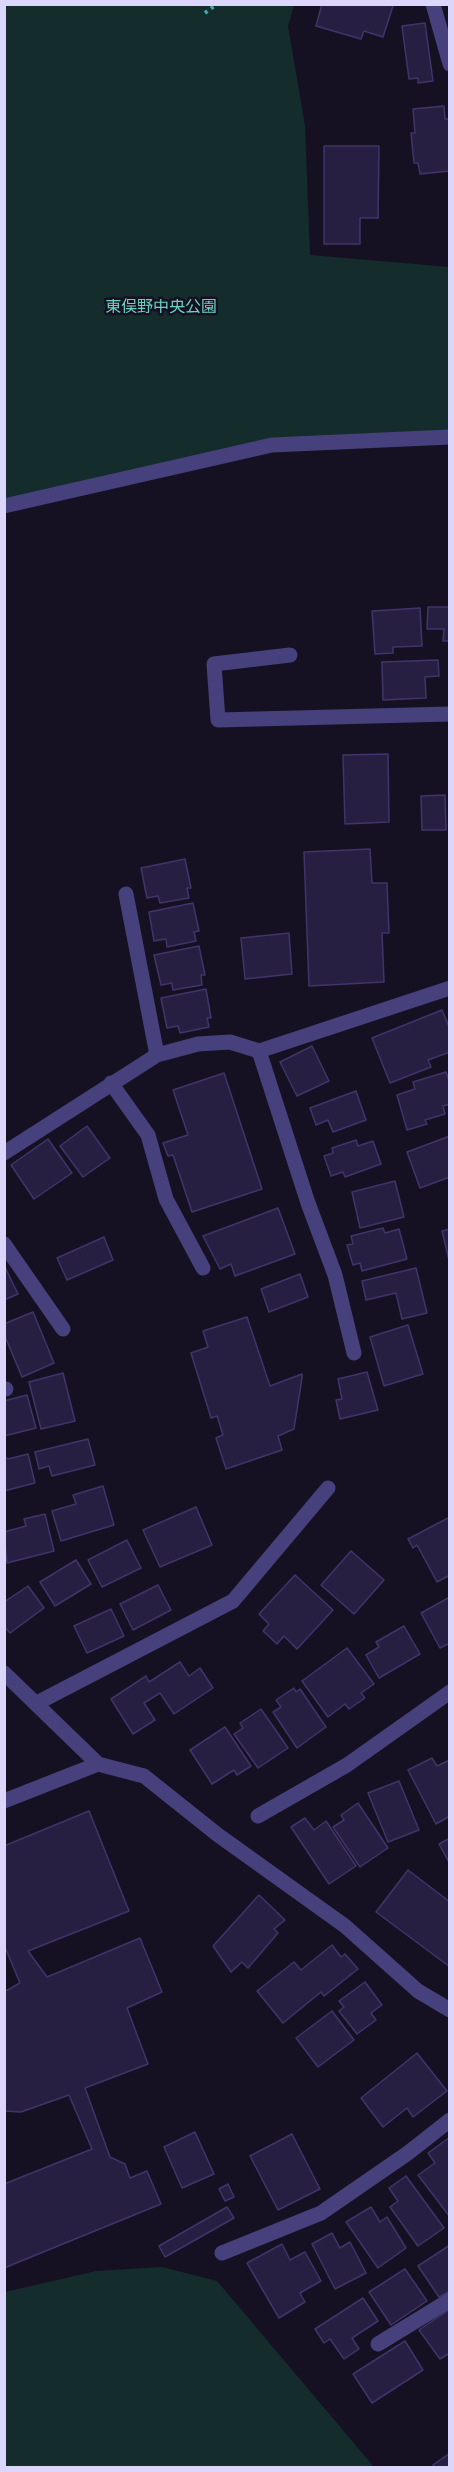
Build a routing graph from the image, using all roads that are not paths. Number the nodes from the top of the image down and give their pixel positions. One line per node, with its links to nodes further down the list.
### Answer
1 (433, 4): 2 (street)
2 (450, 64)
3 (450, 437): 4 (street)
4 (4, 506)
5 (290, 655): 6 (street)
6 (450, 714)
7 (126, 894): 10 (street)
8 (450, 988): 9 (street)
9 (259, 1051): 10 (street); 16 (street)
10 (157, 1055): 11 (street)
11 (111, 1083): 12 (street); 14 (street)
12 (4, 1153)
13 (4, 1244): 15 (street)
14 (203, 1268)
15 (63, 1329)
16 (354, 1353)
17 (328, 1488): 20 (street)
18 (4, 1673): 20 (street)
19 (450, 1692): 23 (street)
20 (37, 1703): 21 (street)
21 (98, 1764): 22 (street); 24 (street)
22 (4, 1801)
23 (258, 1816)
24 (450, 2010)
25 (450, 2120): 26 (street)
26 (222, 2253)
27 (450, 2300): 28 (street)
28 (378, 2344)

